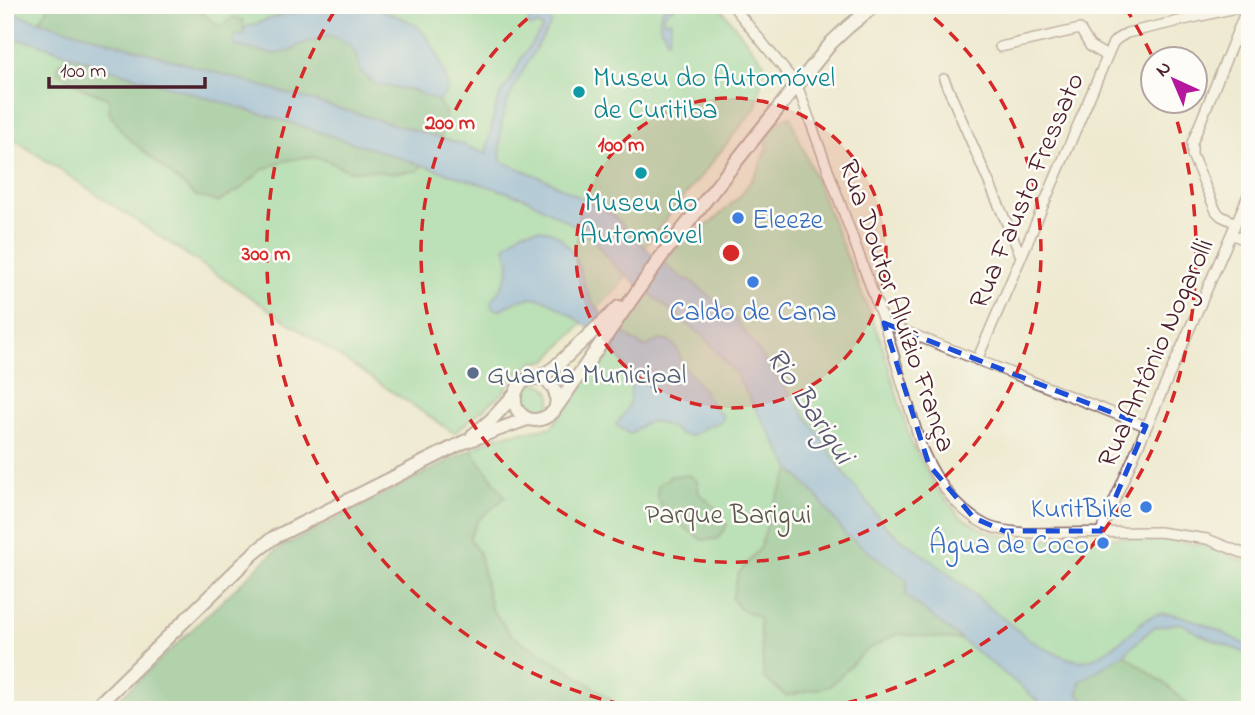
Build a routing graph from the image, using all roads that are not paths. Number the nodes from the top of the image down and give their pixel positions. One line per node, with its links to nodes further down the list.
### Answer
1 (732, 5): 9 (street, Rua Doutor Aluízio França)
2 (875, 5): 9 (main road)
3 (1249, 5): 4 (street); 7 (street, Rua Fausto Fressato)
4 (1234, 40): 5 (street); 11 (street)
5 (1250, 46)
6 (1000, 47): 7 (street)
7 (1107, 56): 14 (street, Rua Fausto Fressato)
8 (944, 79): 14 (street)
9 (797, 85): 15 (main road); 16 (street, Rua Doutor Aluízio França)
10 (1250, 191): 11 (street, Rua Antônio Nogarolli)
11 (1236, 223): 12 (street, Rua Antônio Nogarolli)
12 (1231, 234): 13 (street); 22 (street, Rua Antônio Nogarolli)
13 (1250, 242)
14 (1021, 256): 17 (street, Rua Fausto Fressato)
15 (615, 315): 18 (main road); 20 (main road)
16 (884, 323): 17 (street); 24 (street, Rua Doutor Aluízio França)
17 (977, 360): 22 (street)
18 (538, 378): 19 (main road); 20 (main road)
19 (515, 394): 21 (main road); 23 (main road)
20 (556, 406): 21 (main road)
21 (527, 419): 23 (main road)
22 (1146, 426): 24 (street, Rua Antônio Nogarolli)
23 (464, 442): 26 (main road)
24 (1101, 531): 25 (street, Rua Doutor Aluízio França)
25 (1250, 556)
26 (93, 710)

